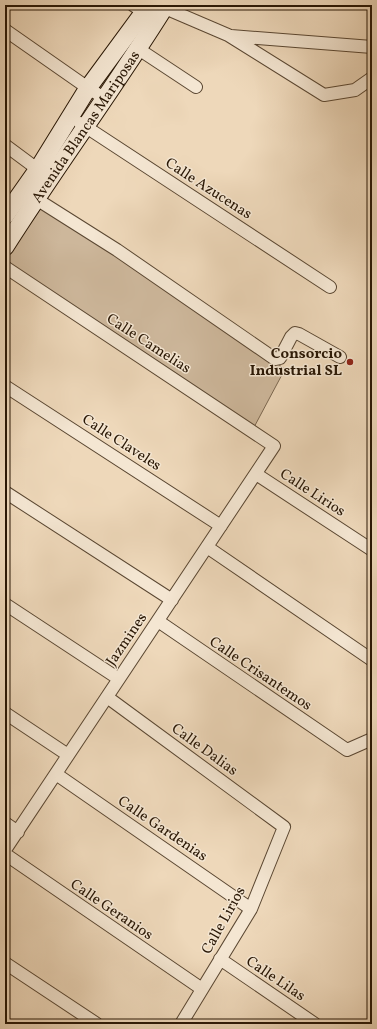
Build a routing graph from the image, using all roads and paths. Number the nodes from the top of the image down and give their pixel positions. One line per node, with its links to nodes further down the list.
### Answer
1 (153, 9): 3 (street); 5 (street, Avenida Blancas Mariposas); 8 (street, Avenida Blancas Mariposas)
2 (5, 30): 8 (street)
3 (228, 35): 4 (street); 6 (street)
4 (372, 47)
5 (137, 48): 7 (street); 9 (street, Avenida Blancas Mariposas)
6 (372, 78)
7 (196, 87)
8 (88, 88): 9 (street); 10 (street, Avenida Blancas Mariposas)
9 (104, 98): 11 (street, Avenida Blancas Mariposas)
10 (70, 117): 11 (street, Calle Azucenas); 13 (street, Avenida Blancas Mariposas)
11 (86, 127): 13 (street, Avenida Blancas Mariposas); 18 (street, Calle Azucenas)
12 (5, 145): 13 (street)
13 (44, 173): 14 (street, Avenida Blancas Mariposas)
14 (29, 195): 15 (street, Avenida Blancas Mariposas); 16 (street, Avenida Blancas Mariposas); 19 (street)
15 (5, 216)
16 (5, 247)
17 (5, 267): 21 (street, Calle Camelias)
18 (330, 287)
19 (340, 357)
20 (5, 386): 24 (street, Calle Claveles)
21 (274, 446): 22 (street, Jazmines)
22 (256, 474): 24 (street, Jazmines); 26 (street, Calle Lirios)
23 (5, 492): 27 (street)
24 (221, 526): 25 (street, Jazmines)
25 (207, 547): 27 (street, Jazmines); 30 (street)
26 (372, 550)
27 (172, 600): 29 (street, Jazmines)
28 (5, 604): 31 (street)
29 (158, 621): 31 (street, Jazmines); 34 (street, Calle Crisantemos)
30 (372, 660)
31 (119, 679): 32 (street, Jazmines)
32 (107, 697): 35 (street, Jazmines); 38 (street, Calle Dalias)
33 (5, 713): 35 (street)
34 (372, 739)
35 (68, 756): 36 (street, Jazmines)
36 (56, 774): 39 (street, Jazmines); 42 (street, Calle Gardenias)
37 (5, 823): 39 (street)
38 (284, 827): 42 (street, Calle Lirios)
39 (18, 832): 40 (street, Jazmines)
40 (5, 850)
41 (5, 854): 45 (street, Calle Geranios)
42 (252, 909): 43 (street, Calle Lirios)
43 (220, 959): 45 (street, Calle Lirios); 48 (street, Calle Lilas)
44 (5, 963): 46 (street)
45 (202, 989): 47 (street, Calle Lirios)
46 (97, 1024)
47 (180, 1024)
48 (315, 1024)

